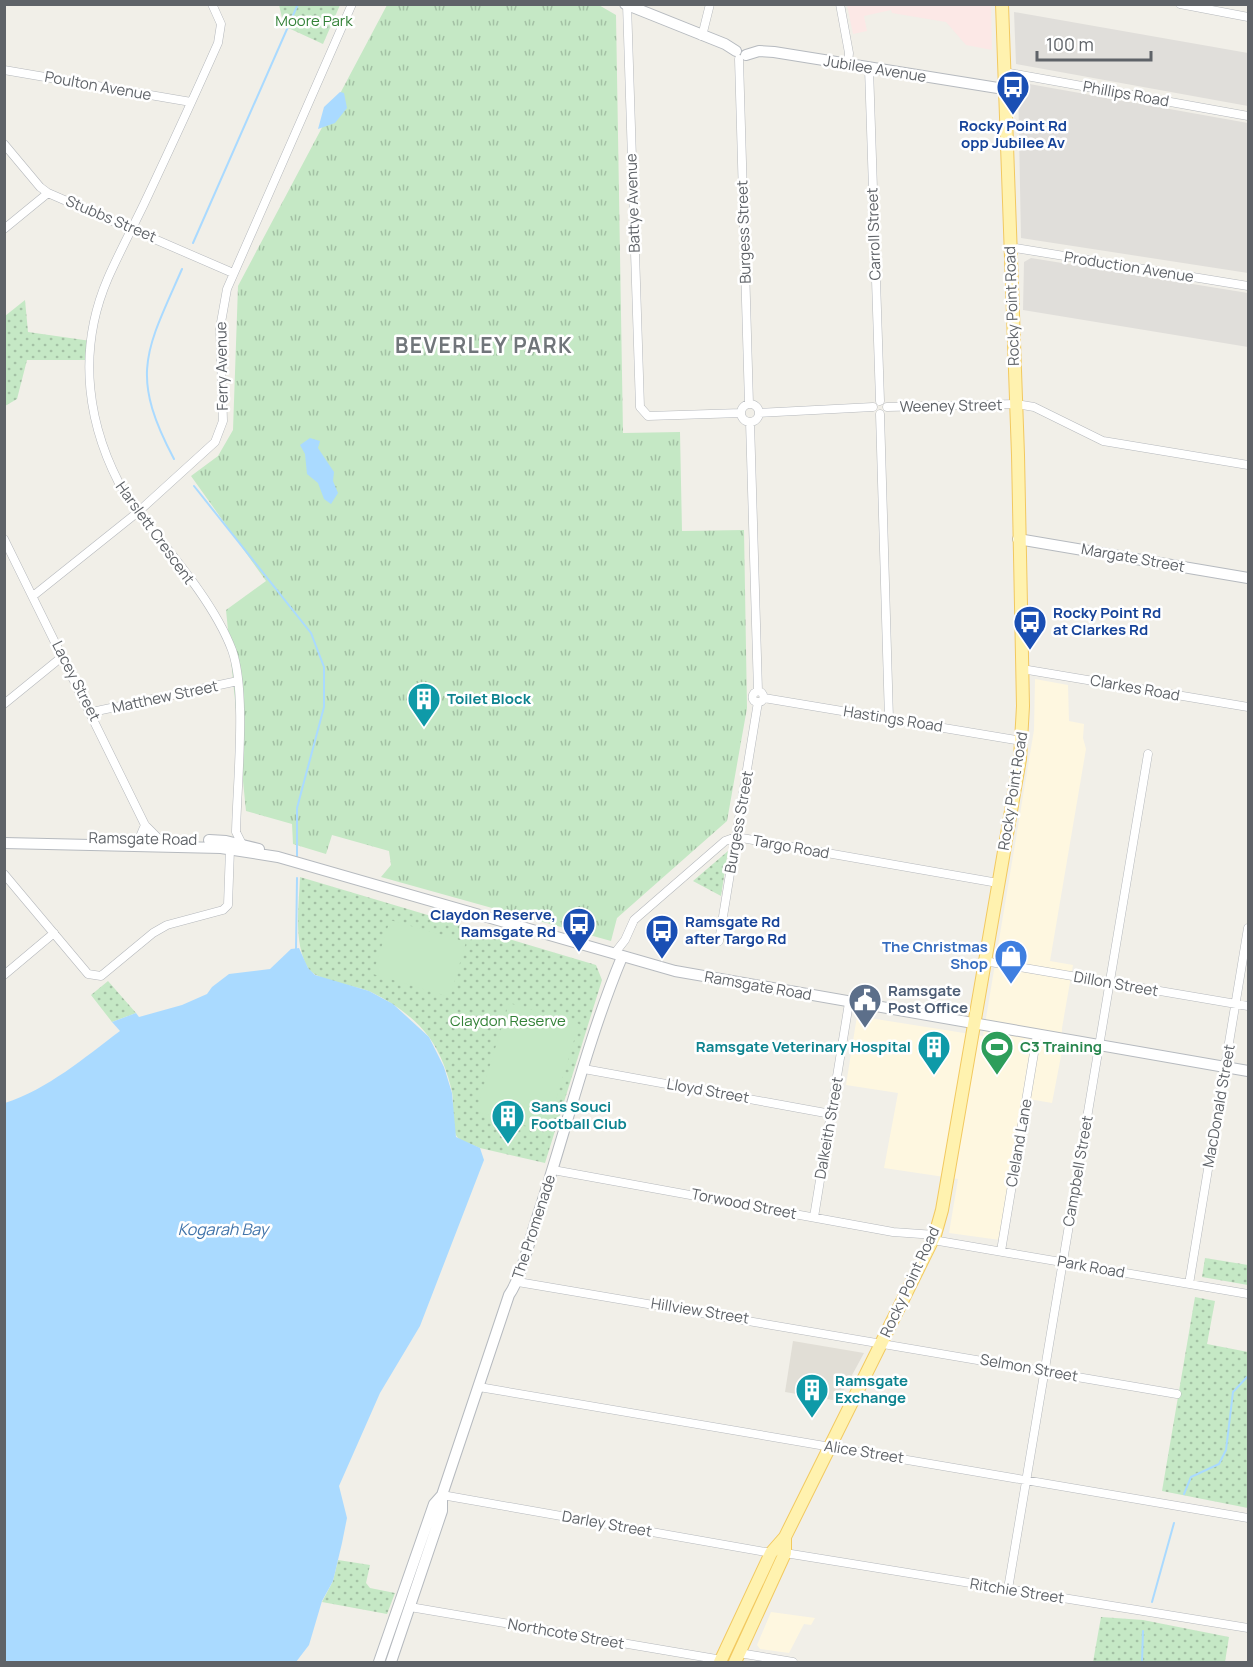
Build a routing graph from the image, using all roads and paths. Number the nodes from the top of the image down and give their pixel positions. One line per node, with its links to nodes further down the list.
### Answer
1 (212, 4): 16 (street, Harslett Crescent)
2 (352, 4): 23 (street, Ferry Avenue)
3 (710, 4): 9 (street)
4 (840, 4): 11 (street)
5 (1002, 4): 14 (main road, Rocky Point Road)
6 (1179, 4): 8 (street)
7 (626, 5): 9 (street); 30 (street, Battye Avenue)
8 (1248, 17)
9 (702, 36): 10 (street)
10 (740, 55): 11 (street, Jubilee Avenue); 26 (street, Burgess Street)
11 (849, 64): 12 (street, Jubilee Avenue)
12 (869, 68): 15 (street, Jubilee Avenue); 25 (street, Carroll Street)
13 (4, 70): 16 (street, Poulton Avenue)
14 (1004, 72): 15 (main road, Rocky Point Road); 17 (street, Phillips Road)
15 (1005, 89): 22 (main road, Rocky Point Road)
16 (191, 102): 20 (street, Harslett Crescent)
17 (1248, 116)
18 (4, 144): 19 (street, Stubbs Street)
19 (48, 193): 20 (street, Stubbs Street); 21 (street)
20 (132, 228): 23 (street, Stubbs Street); 35 (street, Harslett Crescent)
21 (4, 229)
22 (1009, 247): 24 (street, Production Avenue); 27 (main road, Rocky Point Road)
23 (233, 273): 35 (street, Ferry Avenue)
24 (1248, 286)
25 (880, 400): 28 (street); 29 (street)
26 (749, 404): 30 (street); 31 (street)
27 (1016, 404): 29 (street, Weeney Street); 34 (street, Weeney Street); 37 (main road, Rocky Point Road)
28 (873, 407): 31 (street); 32 (street)
29 (887, 407): 32 (street)
30 (741, 413): 33 (street)
31 (759, 413): 33 (street)
32 (880, 414): 47 (street)
33 (750, 422): 43 (street)
34 (1248, 465)
35 (138, 512): 39 (street, Ferry Avenue); 42 (street, Harslett Crescent)
36 (4, 539): 39 (street, Lacey Street)
37 (1018, 539): 38 (street, Margate Street); 41 (main road, Rocky Point Road)
38 (1248, 578)
39 (33, 596): 40 (street, Lacey Street)
40 (63, 656): 44 (street); 46 (street, Lacey Street)
41 (1022, 669): 45 (street, Clarkes Road); 48 (main road, Rocky Point Road)
42 (238, 681): 46 (street, Matthew Street); 51 (street, Harslett Crescent)
43 (761, 700): 47 (street, Hastings Road); 52 (street, Burgess Street)
44 (4, 704)
45 (1248, 707)
46 (92, 712): 50 (street, Lacey Street)
47 (889, 719): 48 (street, Hastings Road)
48 (1022, 741): 60 (main road, Rocky Point Road)
49 (1148, 754): 68 (street, Campbell Street)
50 (145, 825): 53 (street); 54 (street, Lacey Street)
51 (236, 832): 56 (street, Harslett Crescent); 57 (street)
52 (736, 837): 60 (street, Targo Road); 63 (street, Targo Road); 64 (street, Burgess Street)
53 (139, 839): 54 (street, Ramsgate Road); 55 (street, Ramsgate Road)
54 (159, 839): 57 (street, Ramsgate Road)
55 (5, 843): 57 (street, Ramsgate Road)
56 (242, 844): 57 (street, Ramsgate Road); 58 (street, Ramsgate Road)
57 (227, 845): 58 (street, Ramsgate Road); 62 (street)
58 (284, 859): 65 (street, Ramsgate Road)
59 (4, 874): 62 (street)
60 (998, 883): 66 (main road, Rocky Point Road)
61 (1248, 928): 71 (street, MacDonald Street)
62 (54, 933): 67 (street)
63 (625, 940): 65 (street); 65 (street, Targo Road)
64 (719, 941)
65 (618, 956): 69 (street, The Promenade); 69 (street, The Promenade); 70 (street, Ramsgate Road)
66 (984, 961): 68 (street, Dillon Street); 73 (main road, Rocky Point Road)
67 (4, 975)
68 (1111, 983): 71 (street, Dillon Street); 75 (street, Campbell Street)
69 (608, 990): 77 (street, The Promenade)
70 (849, 1003): 73 (street, Ramsgate Road); 79 (street, Dalkeith Street)
71 (1236, 1004): 72 (street, Dillon Street); 76 (street, MacDonald Street)
72 (1248, 1006)
73 (974, 1024): 74 (street, Ramsgate Road); 82 (main road, Rocky Point Road)
74 (1037, 1035): 75 (street, Ramsgate Road); 83 (street, Cleland Lane)
75 (1100, 1046): 76 (street, Ramsgate Road); 84 (street, Campbell Street)
76 (1225, 1067): 78 (street, Ramsgate Road); 86 (street, MacDonald Street)
77 (584, 1070): 79 (street, Lloyd Street); 80 (street, The Promenade)
78 (1248, 1071)
79 (831, 1114): 81 (street, Dalkeith Street)
80 (553, 1170): 81 (street, Torwood Street); 85 (street, The Promenade)
81 (814, 1217): 82 (street, Torwood Street)
82 (934, 1237): 83 (street, Park Road); 88 (main road, Rocky Point Road)
83 (1001, 1251): 84 (street, Park Road)
84 (1063, 1262): 86 (street, Park Road); 89 (street, Campbell Street)
85 (518, 1282): 88 (street, Hillview Street); 90 (street, The Promenade)
86 (1189, 1284): 87 (street, Park Road)
87 (1248, 1294)
88 (881, 1343): 89 (street, Selmon Street); 92 (main road, Rocky Point Road)
89 (1045, 1371): 91 (street, Selmon Street); 93 (street, Campbell Street)
90 (479, 1387): 92 (street, Alice Street); 94 (street, The Promenade)
91 (1177, 1394)
92 (829, 1446): 93 (street, Alice Street); 96 (main road, Rocky Point Road)
93 (1026, 1480): 95 (street, Alice Street); 99 (street, Campbell Street)
94 (442, 1496): 97 (street, Darley Street); 100 (street, The Promenade); 104 (street, The Promenade)
95 (1248, 1518)
96 (785, 1537): 97 (main road, Rocky Point Road); 98 (main road, Rocky Point Road)
97 (771, 1553): 103 (main road, Rocky Point Road)
98 (785, 1553): 99 (street, Ritchie Street); 102 (main road, Rocky Point Road)
99 (1008, 1589): 101 (street, Ritchie Street)
100 (410, 1607): 103 (street, Northcote Street); 105 (street, The Promenade)
101 (1248, 1628)
102 (737, 1658): 106 (street)
103 (721, 1661)
104 (379, 1662)
105 (391, 1662)
106 (793, 1662)

